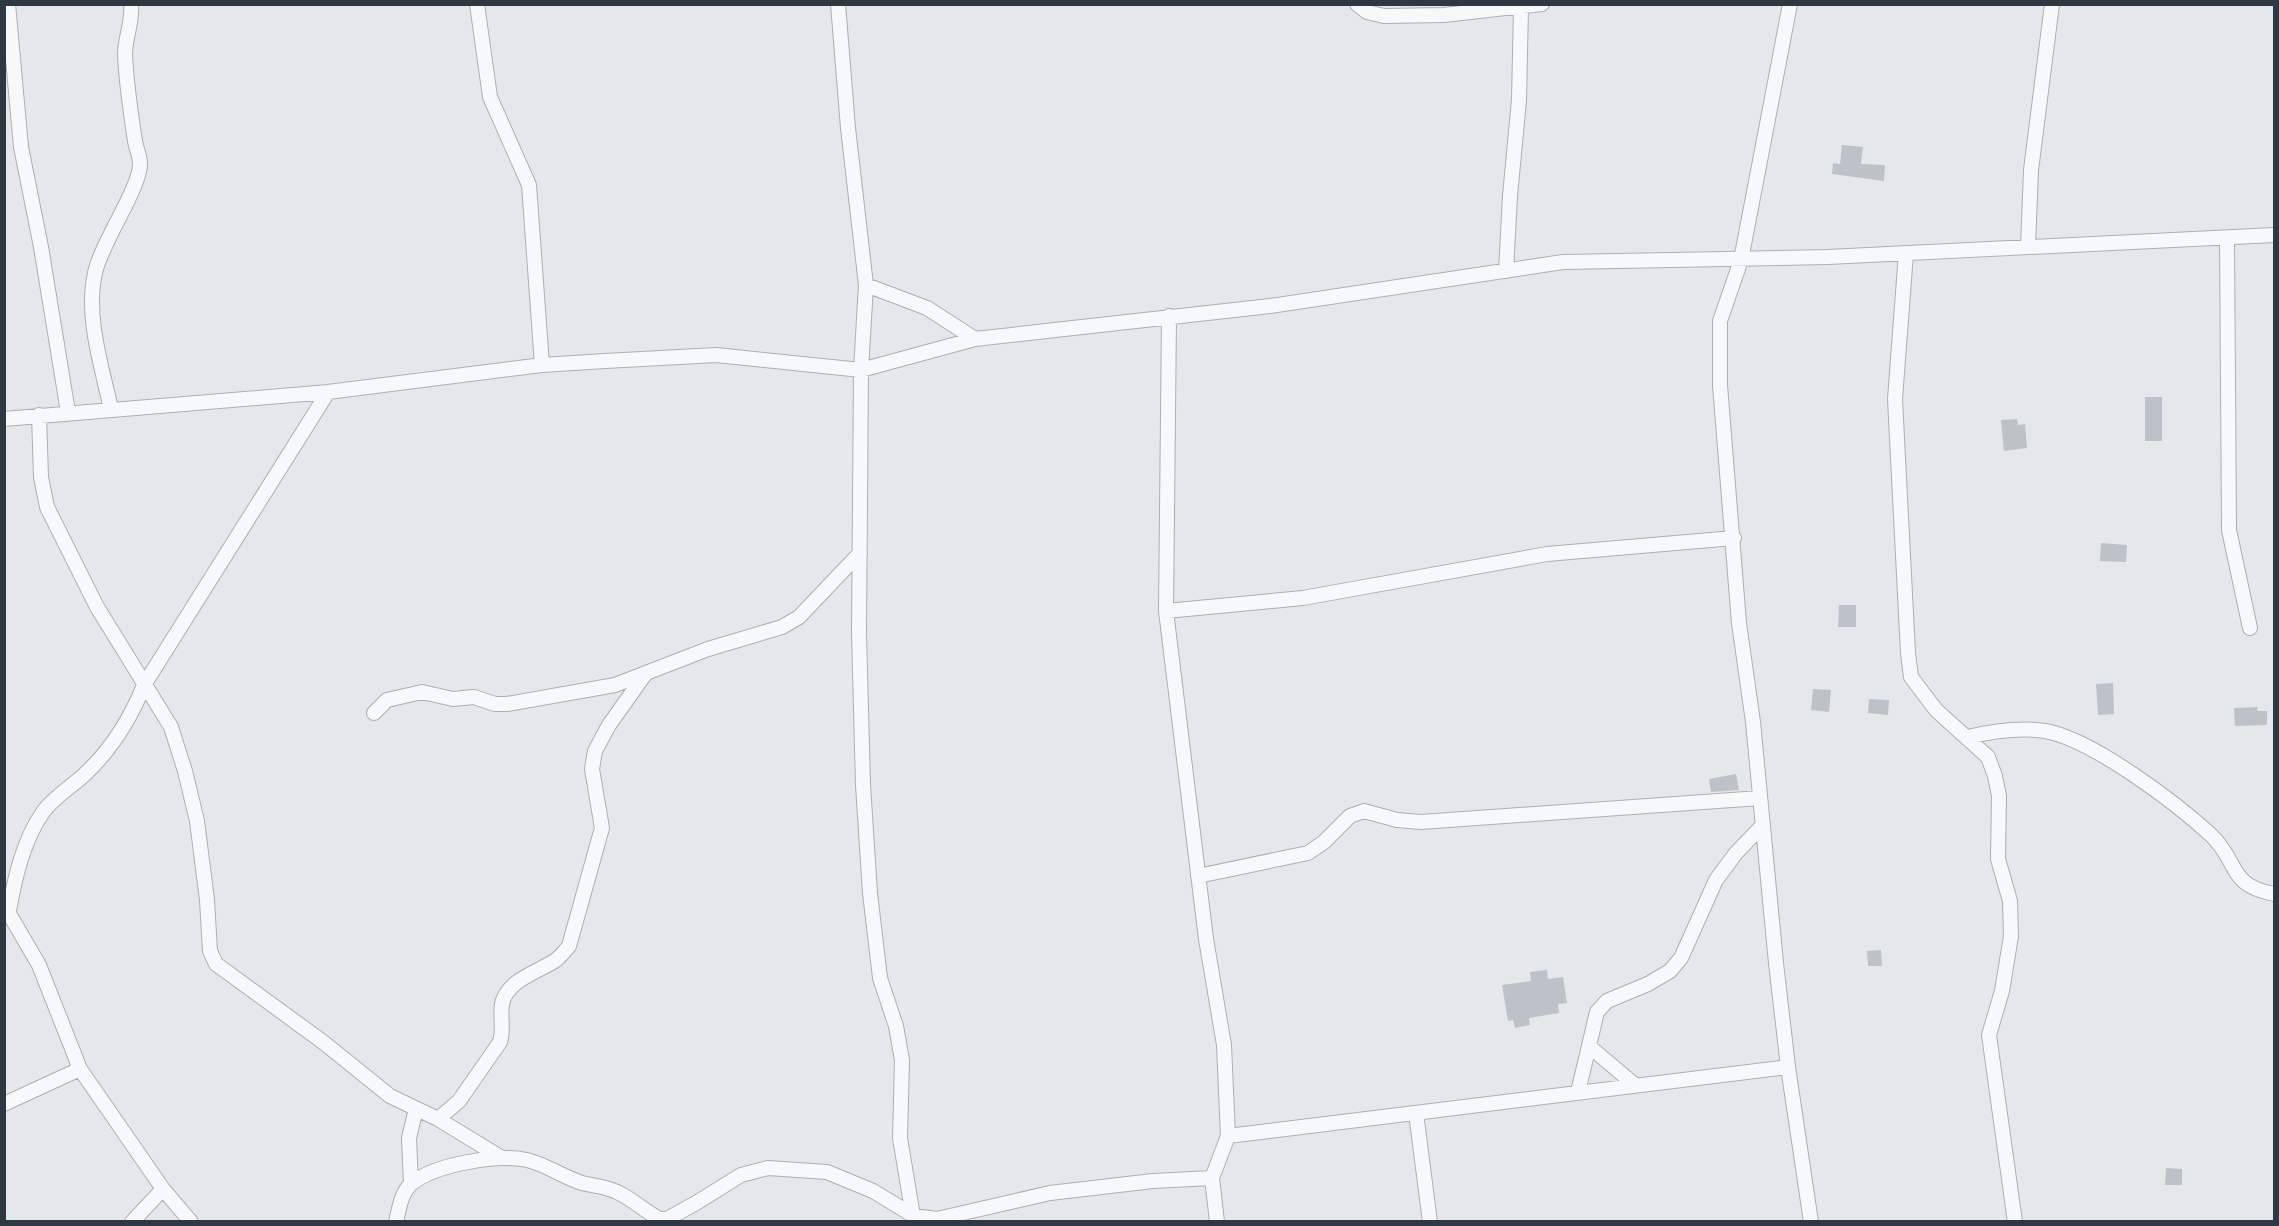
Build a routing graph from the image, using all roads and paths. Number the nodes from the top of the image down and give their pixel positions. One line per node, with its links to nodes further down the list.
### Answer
1 (8, 4): 24 (street)
2 (131, 4): 23 (street)
3 (477, 4): 20 (street)
4 (838, 4): 17 (street)
5 (1357, 4): 10 (street)
6 (1542, 4): 9 (street)
7 (1790, 4): 15 (street)
8 (2052, 4): 13 (street)
9 (1521, 8): 10 (street); 16 (street)
10 (1462, 9)
11 (2274, 235): 12 (street)
12 (2227, 238): 13 (street); 30 (street)
13 (2028, 247): 14 (street)
14 (1906, 253): 15 (street); 34 (street)
15 (1741, 260): 16 (street); 27 (street)
16 (1506, 271): 18 (street)
17 (866, 285): 19 (street); 21 (street)
18 (1169, 316): 19 (street); 29 (street)
19 (975, 339): 21 (street)
20 (542, 365): 21 (street); 22 (street)
21 (861, 370): 28 (street)
22 (328, 392): 23 (street); 32 (street)
23 (111, 409): 24 (street)
24 (68, 412): 25 (street)
25 (39, 415): 26 (street); 32 (street)
26 (4, 419)
27 (1734, 538): 29 (street); 35 (street)
28 (860, 553): 31 (street); 54 (street)
29 (1166, 611): 37 (street)
30 (2250, 628)
31 (647, 672): 33 (street); 48 (street)
32 (144, 685): 39 (street); 46 (street)
33 (374, 713)
34 (1968, 737): 38 (street); 61 (street)
35 (1760, 798): 36 (street); 37 (street)
36 (1762, 826): 40 (street); 41 (street)
37 (1198, 876): 49 (street)
38 (2274, 894)
39 (6, 910): 42 (street)
40 (1590, 1047): 43 (street); 44 (street)
41 (1788, 1067): 43 (street); 60 (street)
42 (80, 1068): 45 (street); 53 (street)
43 (1635, 1085): 44 (street)
44 (1578, 1092): 47 (street)
45 (4, 1104)
46 (416, 1109): 48 (street); 52 (street)
47 (1416, 1113): 49 (street); 59 (street)
48 (438, 1119): 50 (street)
49 (1228, 1136): 51 (street)
50 (502, 1158): 52 (street); 54 (street)
51 (1212, 1178): 54 (street); 58 (street)
52 (411, 1184): 57 (street)
53 (163, 1189): 55 (street); 56 (street)
54 (914, 1219)
55 (132, 1221)
56 (191, 1221)
57 (396, 1221)
58 (1217, 1221)
59 (1430, 1221)
60 (1811, 1221)
61 (2015, 1221)

